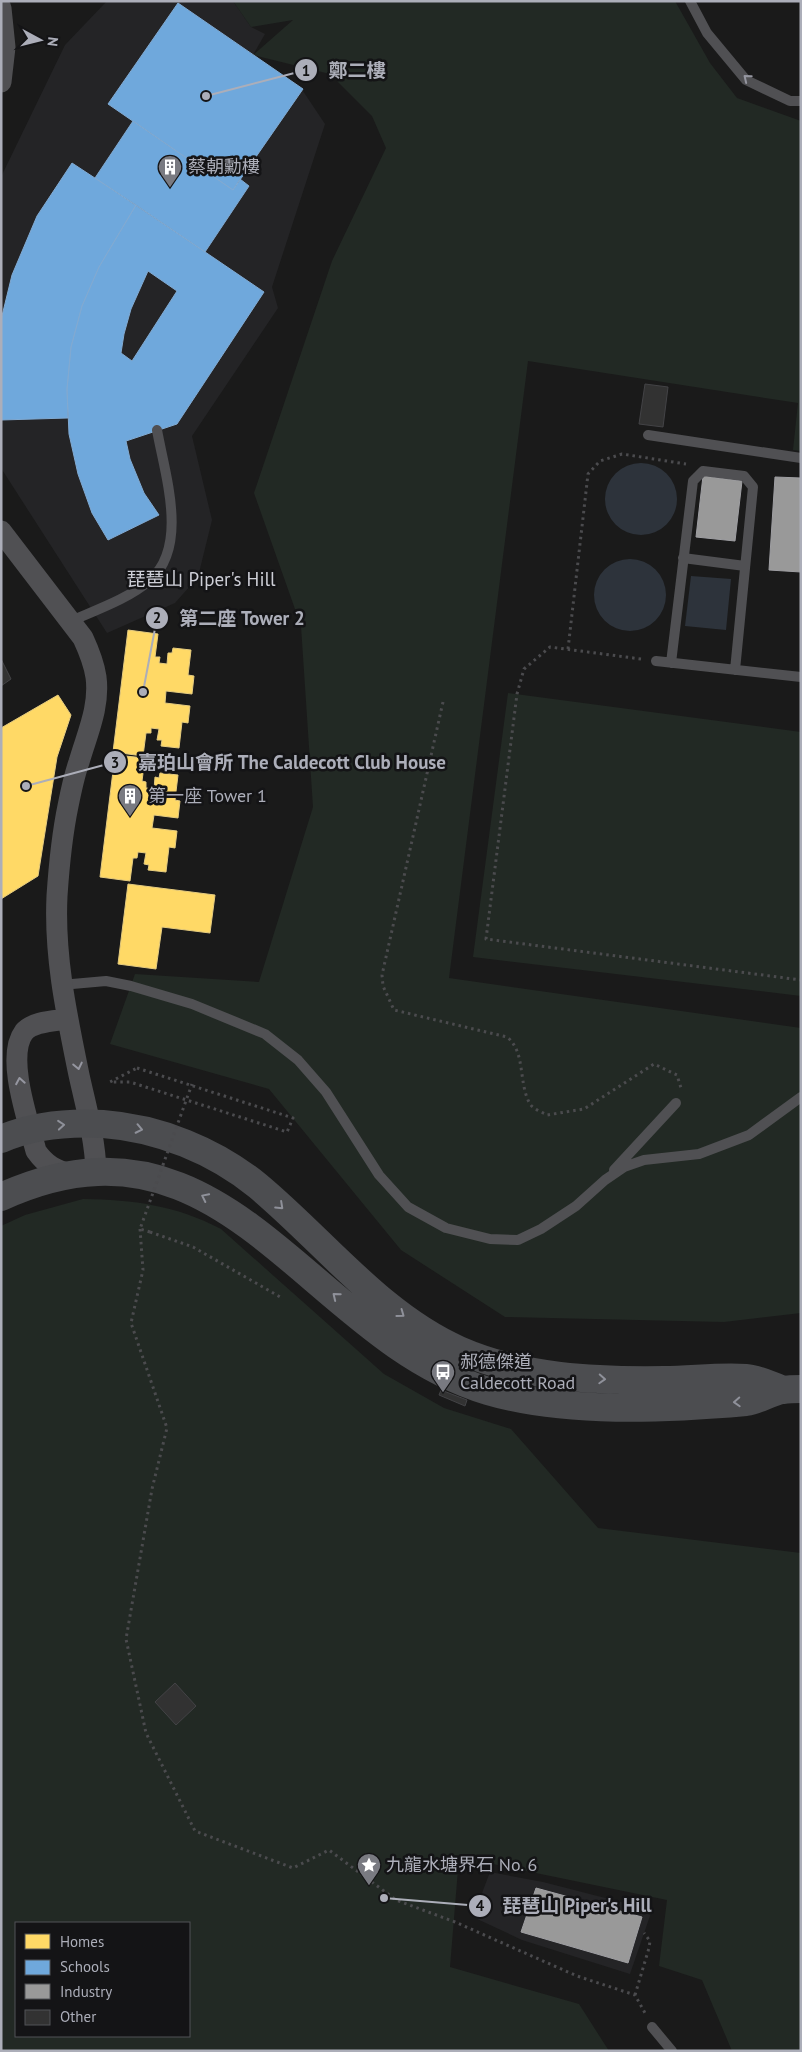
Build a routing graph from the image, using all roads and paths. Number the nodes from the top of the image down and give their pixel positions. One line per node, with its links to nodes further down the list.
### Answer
1 (690, 1): 4 (lane, one-way to 1)
2 (1, 8): 3 (street)
3 (1, 82)
4 (801, 101)
5 (157, 430): 12 (lane)
6 (648, 435): 7 (lane)
7 (801, 458)
8 (703, 471): 10 (lane); 11 (lane); 13 (path)
9 (1, 531): 12 (street)
10 (684, 558): 11 (lane); 15 (lane)
11 (745, 566): 16 (lane)
12 (71, 621): 20 (street)
13 (568, 649): 14 (path); 19 (path)
14 (656, 661): 15 (lane)
15 (672, 663): 16 (lane)
16 (735, 670): 17 (lane)
17 (801, 677)
18 (443, 702): 24 (path)
19 (801, 980)
20 (61, 985): 21 (street); 29 (lane)
21 (68, 1019): 25 (street, one-way to 25); 26 (street, one-way to 21)
22 (192, 1084): 22 (path); 31 (path, bridge)
23 (801, 1097): 29 (lane)
24 (676, 1103): 29 (lane)
25 (91, 1123): 26 (main road, one-way to 25); 28 (street); 33 (main road, one-way to 33)
26 (31, 1128): 27 (main road); 28 (street)
27 (1, 1139)
28 (83, 1173): 30 (main road); 33 (main road, one-way to 28)
29 (605, 1180)
30 (1, 1197)
31 (140, 1229): 32 (path, bridge); 35 (path)
32 (282, 1298)
33 (792, 1390)
34 (644, 1933): 35 (path)
35 (635, 1995): 36 (path)
36 (652, 2027): 37 (lane)
37 (672, 2051)

